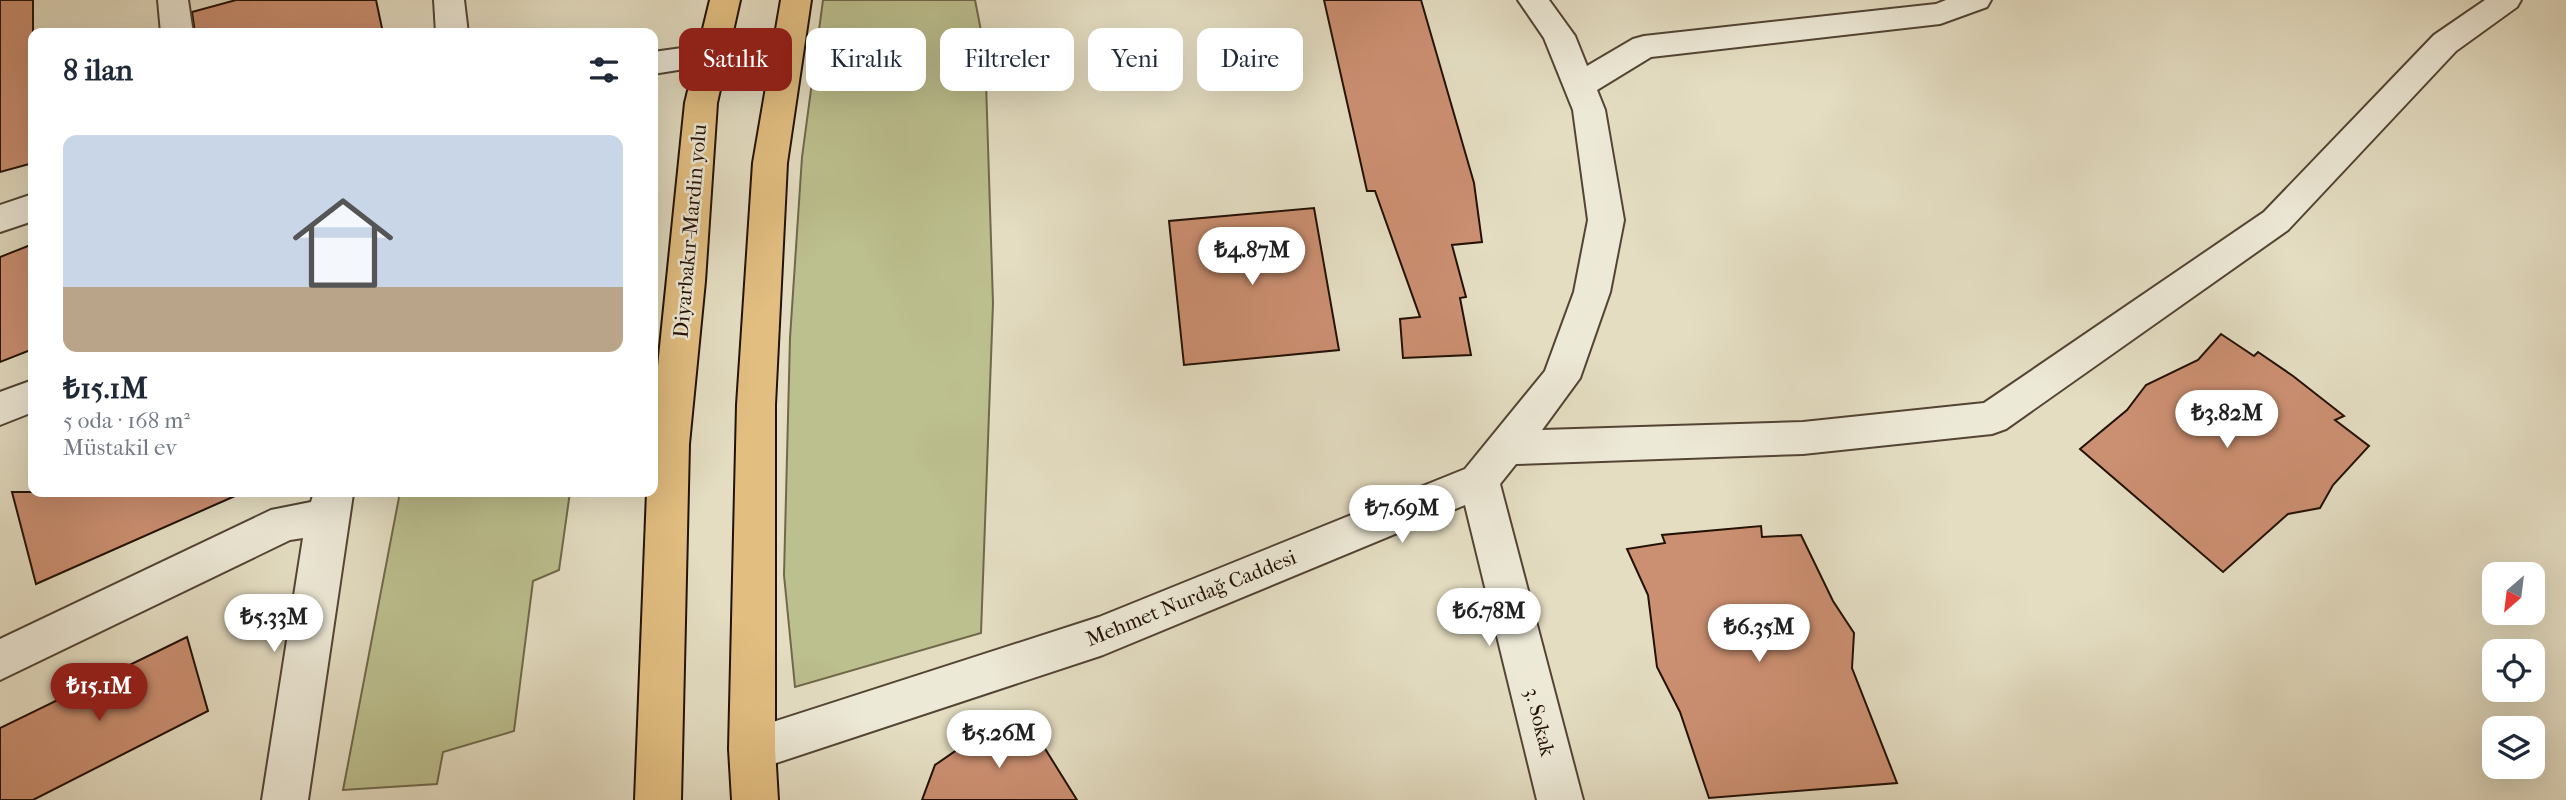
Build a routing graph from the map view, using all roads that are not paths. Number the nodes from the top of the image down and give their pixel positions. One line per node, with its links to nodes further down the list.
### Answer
1 (173, 0): 8 (street)
2 (449, 0): 9 (street)
3 (725, 0): 10 (highway, Diyarbakır-Mardin yolu)
4 (796, 0): 23 (highway)
5 (1533, 0): 13 (street, Mehmet Nurdağ Caddesi)
6 (1976, 0): 13 (street)
7 (2506, 0): 19 (street)
8 (176, 28)
9 (452, 28)
10 (718, 28)
11 (679, 59): 12 (street)
12 (658, 62)
13 (1579, 86): 19 (street, Mehmet Nurdağ Caddesi)
14 (704, 91): 25 (highway, Diyarbakır-Mardin yolu)
15 (28, 209): 16 (street)
16 (0, 219)
17 (28, 398): 18 (street)
18 (0, 409)
19 (1505, 448): 20 (street, Mehmet Nurdağ Caddesi)
20 (1479, 481): 23 (street, Mehmet Nurdağ Caddesi); 27 (street, 3. Sokak)
21 (330, 504): 22 (street); 24 (street)
22 (0, 660)
23 (752, 749): 26 (highway)
24 (285, 800)
25 (658, 800)
26 (755, 800)
27 (1560, 800)

